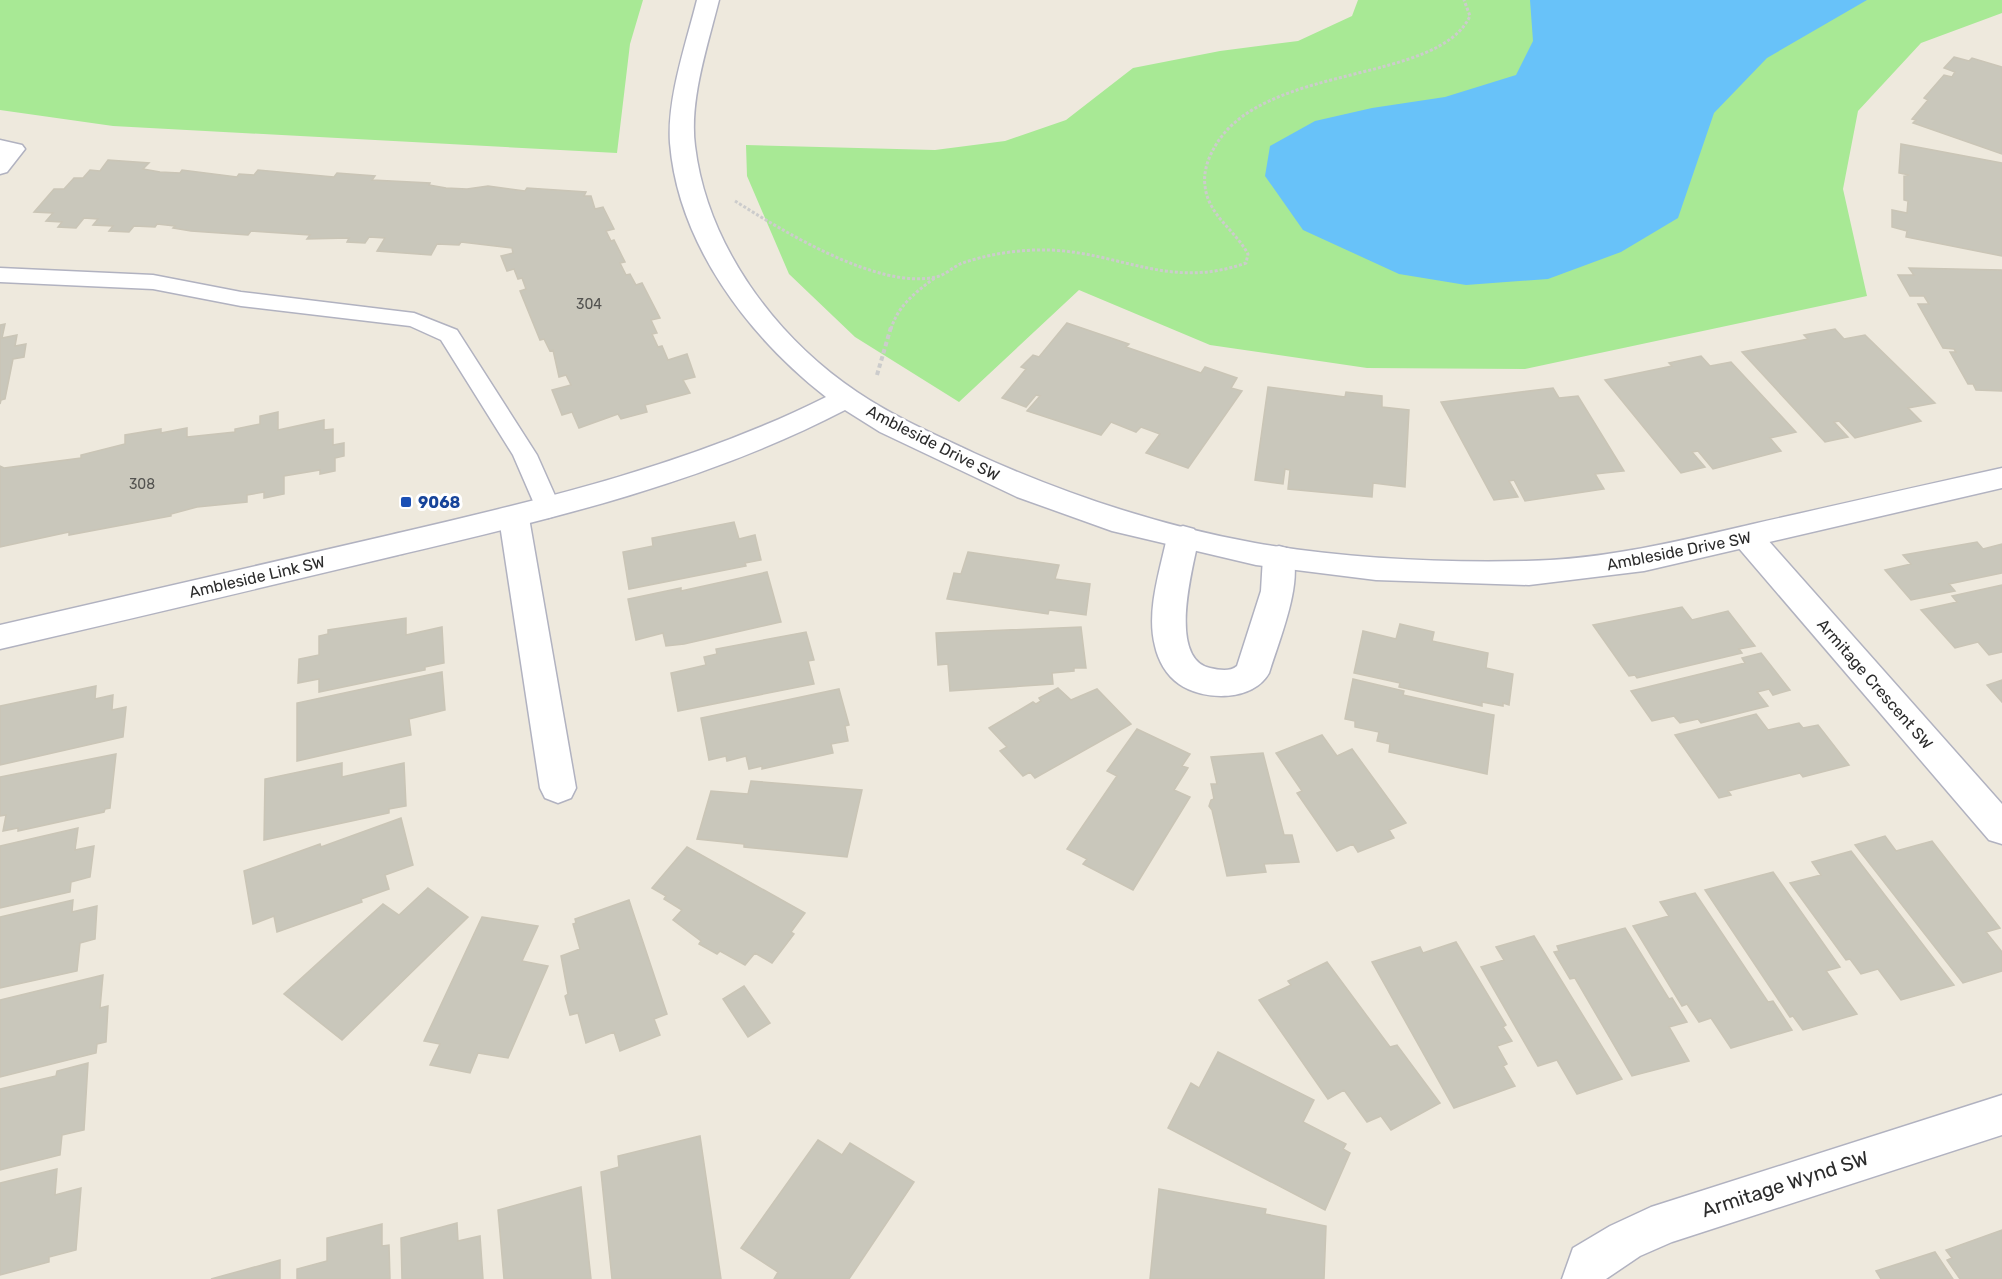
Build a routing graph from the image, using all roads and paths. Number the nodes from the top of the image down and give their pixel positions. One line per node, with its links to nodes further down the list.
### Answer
1 (708, 0): 9 (street, Ambleside Drive SW)
2 (1464, 0): 7 (path)
3 (0, 146): 4 (lane)
4 (0, 168)
5 (735, 200): 7 (path)
6 (0, 275): 11 (lane)
7 (936, 277): 8 (path)
8 (877, 375)
9 (846, 398): 11 (street, Ambleside Link SW); 13 (street, Ambleside Drive SW)
10 (2002, 478): 14 (street, Ambleside Drive SW)
11 (548, 509): 12 (street, Ambleside Link SW)
12 (514, 518): 16 (street, Ambleside Link SW); 17 (street)
13 (1183, 537): 15 (street, Ambleside Drive SW); 15 (street)
14 (1748, 538): 15 (street, Ambleside Drive SW); 18 (street, Armitage Crescent SW)
15 (1279, 557)
16 (0, 636)
17 (558, 788)
18 (2002, 829)
19 (2002, 1115): 20 (street, Armitage Wynd SW)
20 (1584, 1279)

